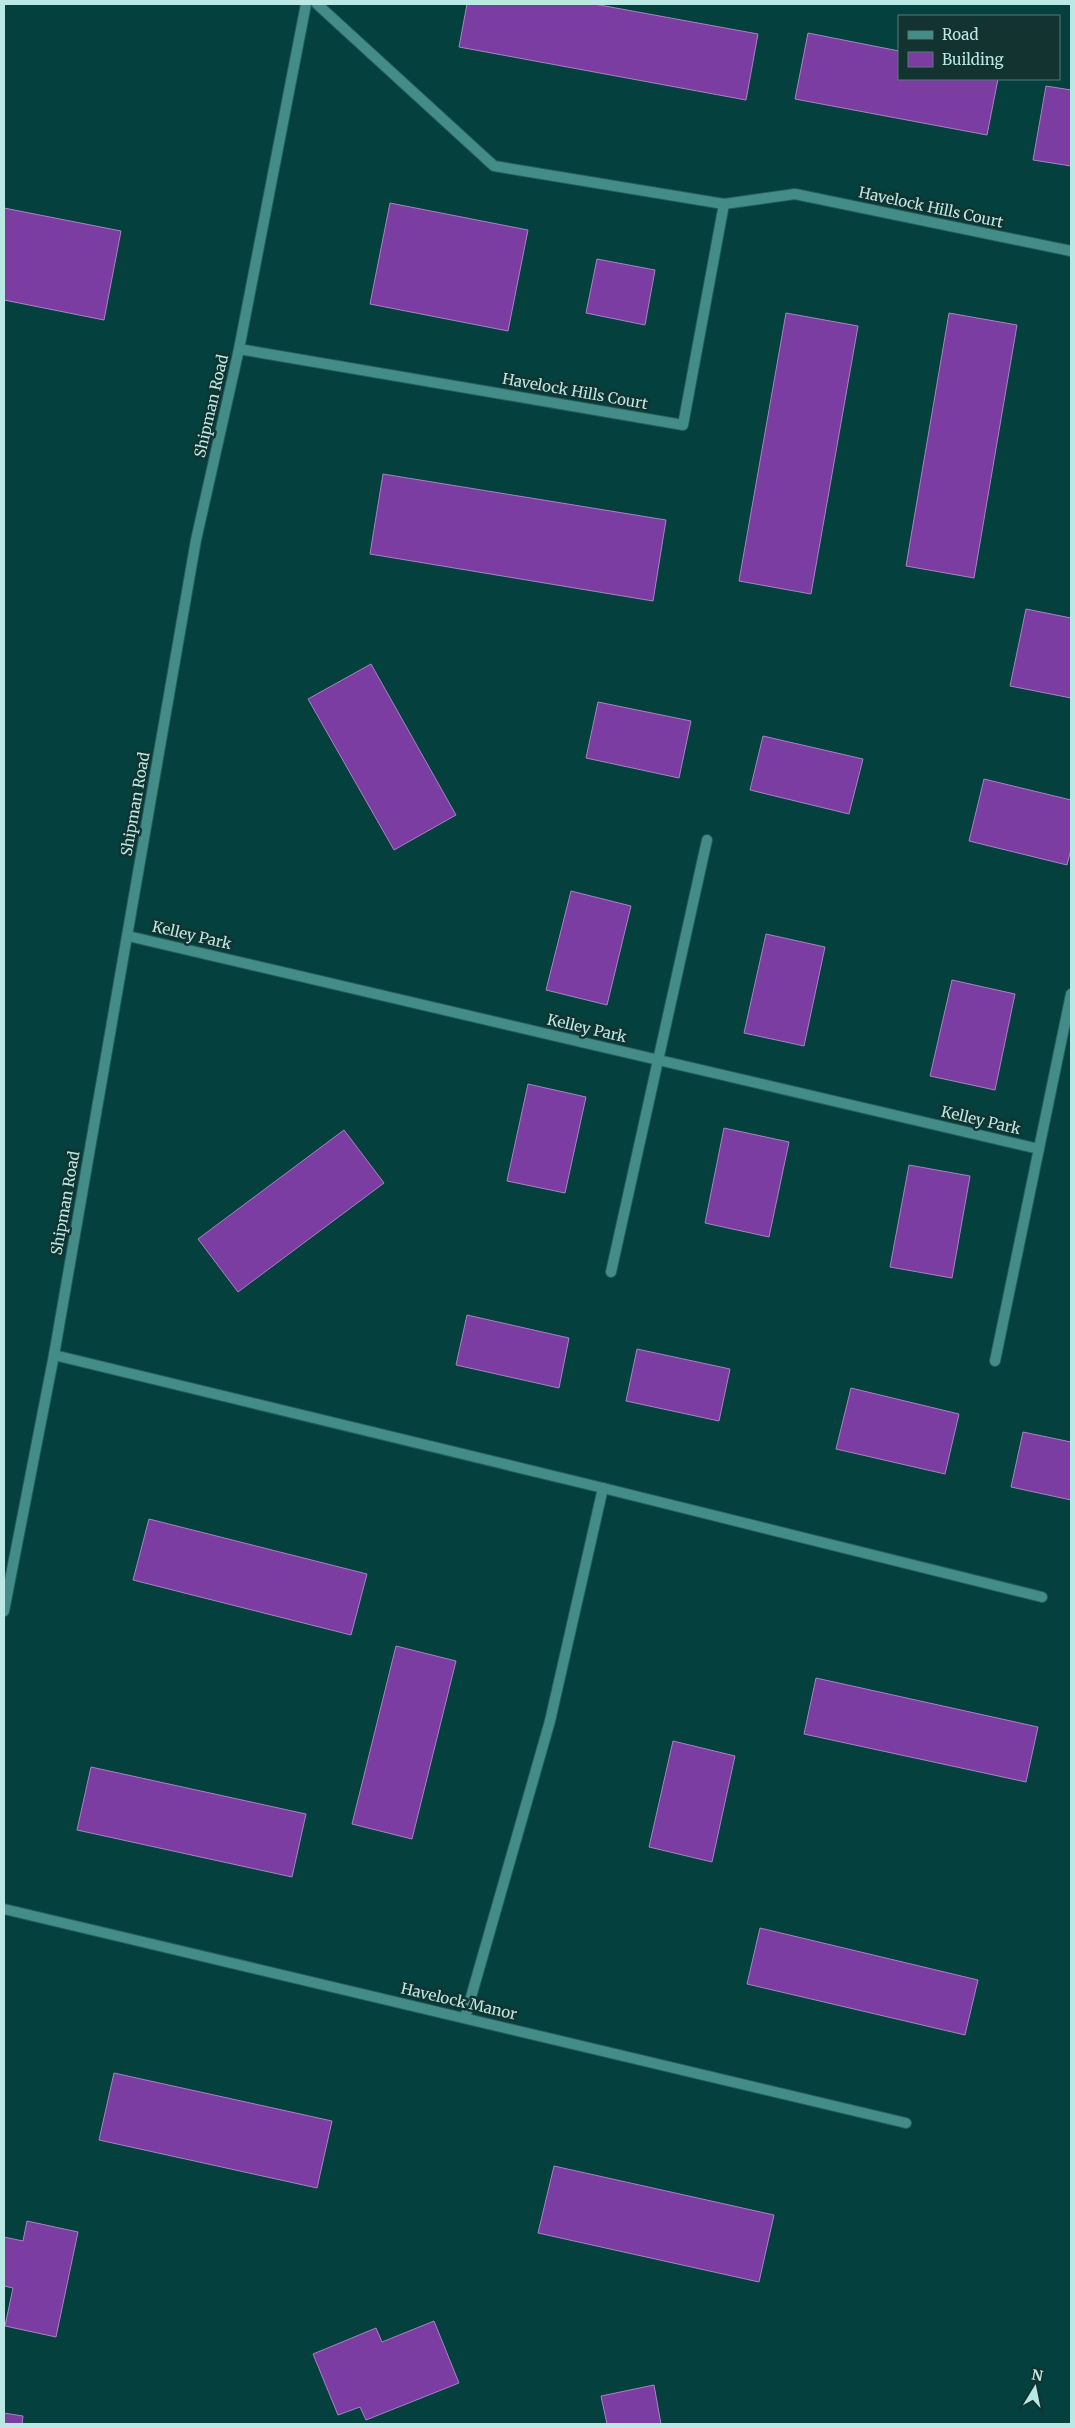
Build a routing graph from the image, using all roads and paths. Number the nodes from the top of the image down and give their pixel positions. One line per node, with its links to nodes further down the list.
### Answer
1 (306, 4): 5 (street, Shipman Road)
2 (317, 4): 3 (street, Havelock Hills Court)
3 (724, 204): 4 (street, Havelock Hills Court); 5 (street, Havelock Hills Court)
4 (1071, 251)
5 (239, 349): 7 (street, Shipman Road)
6 (707, 840): 9 (street)
7 (128, 936): 9 (street, Kelley Park); 12 (street, Shipman Road)
8 (1071, 994): 10 (street)
9 (658, 1060): 10 (street, Kelley Park); 11 (street)
10 (1039, 1149): 13 (street)
11 (611, 1272)
12 (54, 1355): 14 (street); 16 (street, Shipman Road)
13 (995, 1361)
14 (603, 1488): 15 (street); 18 (street)
15 (1042, 1597)
16 (4, 1611)
17 (4, 1909): 18 (street, Havelock Manor)
18 (465, 2018): 19 (street, Havelock Manor)
19 (906, 2123)

